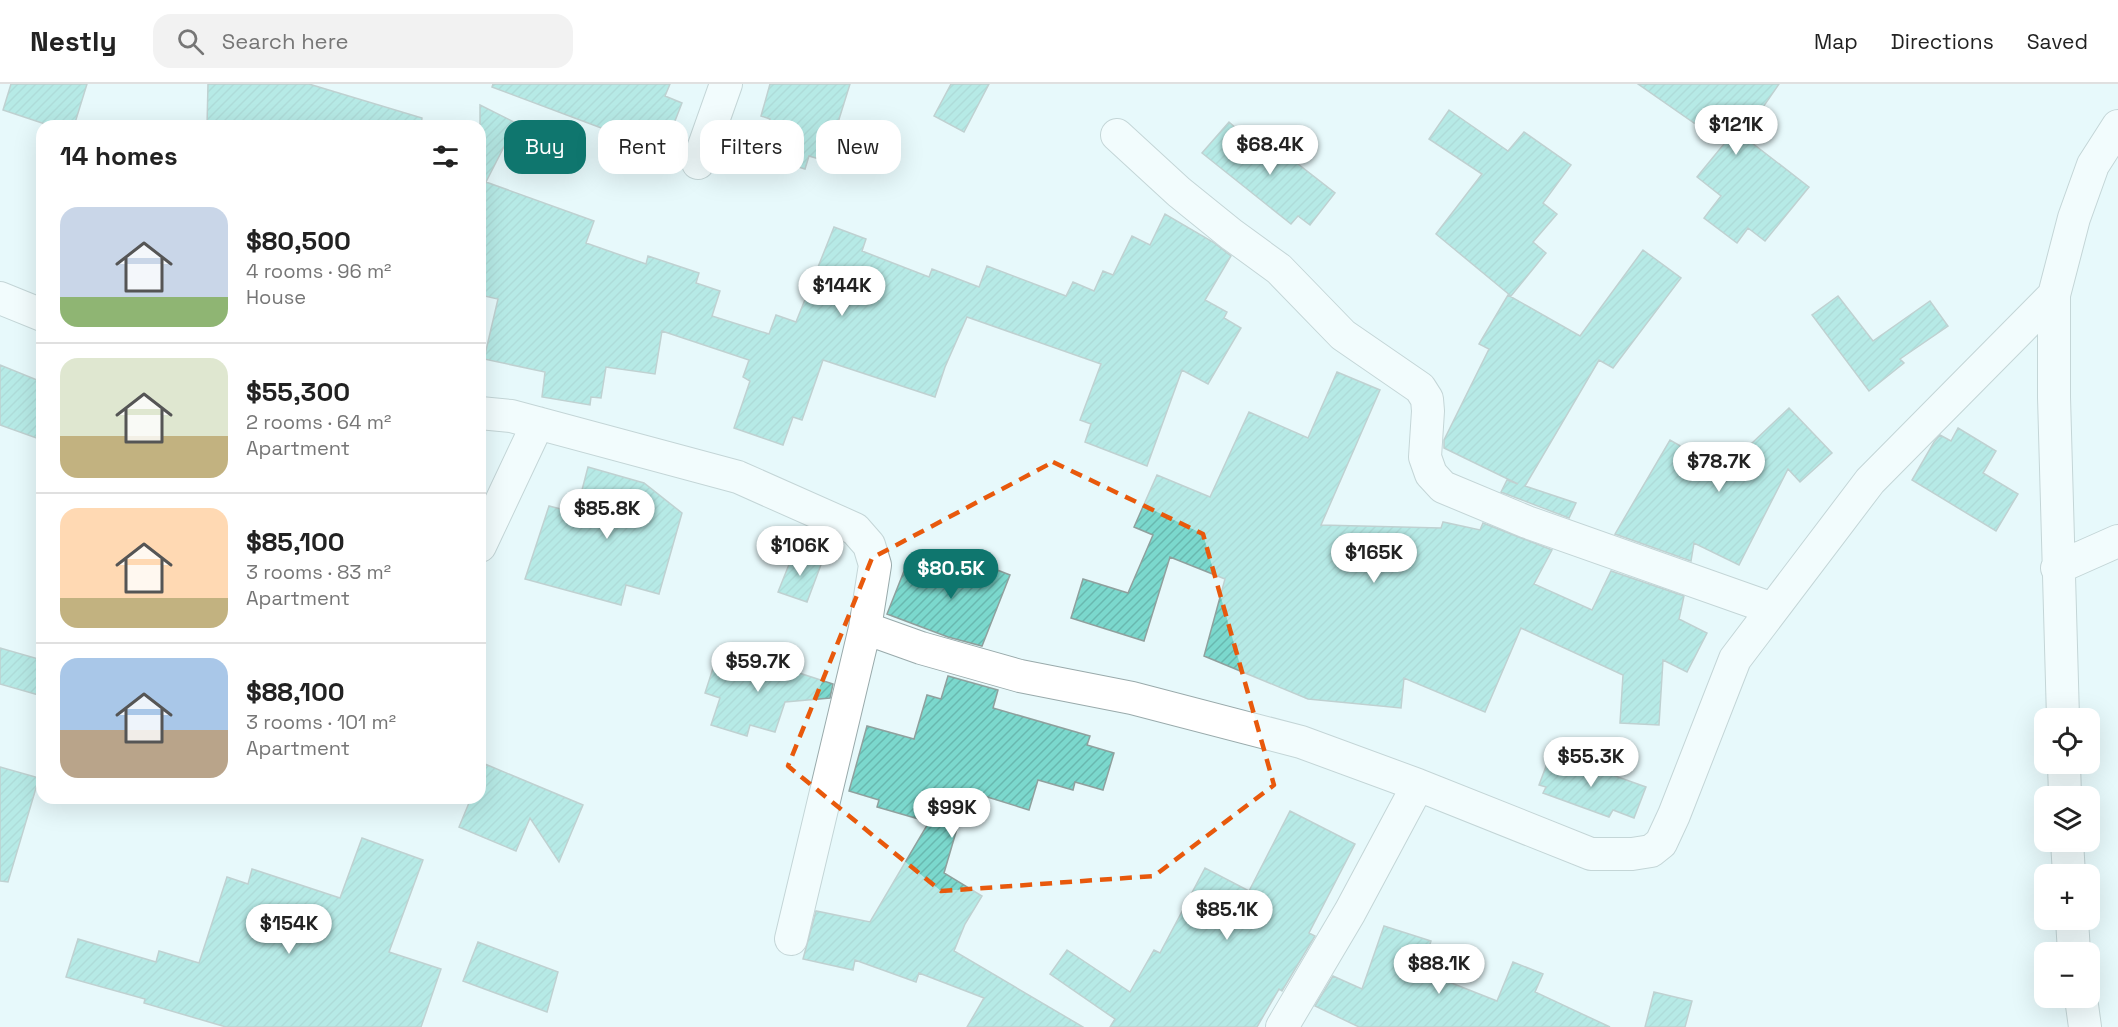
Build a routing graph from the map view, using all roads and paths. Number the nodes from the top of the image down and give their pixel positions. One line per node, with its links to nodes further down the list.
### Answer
1 (726, 84): 4 (street)
2 (2118, 126): 5 (street)
3 (1117, 135): 13 (street)
4 (698, 164)
5 (2054, 295): 12 (street); 13 (street)
6 (0, 298): 7 (street)
7 (36, 313)
8 (486, 414): 9 (street)
9 (538, 423): 10 (street); 14 (street)
10 (486, 533)
11 (2118, 541): 12 (street)
12 (2057, 568): 15 (street)
13 (1773, 609): 16 (street)
14 (865, 628): 16 (street); 17 (street)
15 (2062, 708)
16 (1418, 785): 19 (street)
17 (791, 939)
18 (2082, 1008): 20 (street)
19 (1282, 1027)
20 (2085, 1027)

